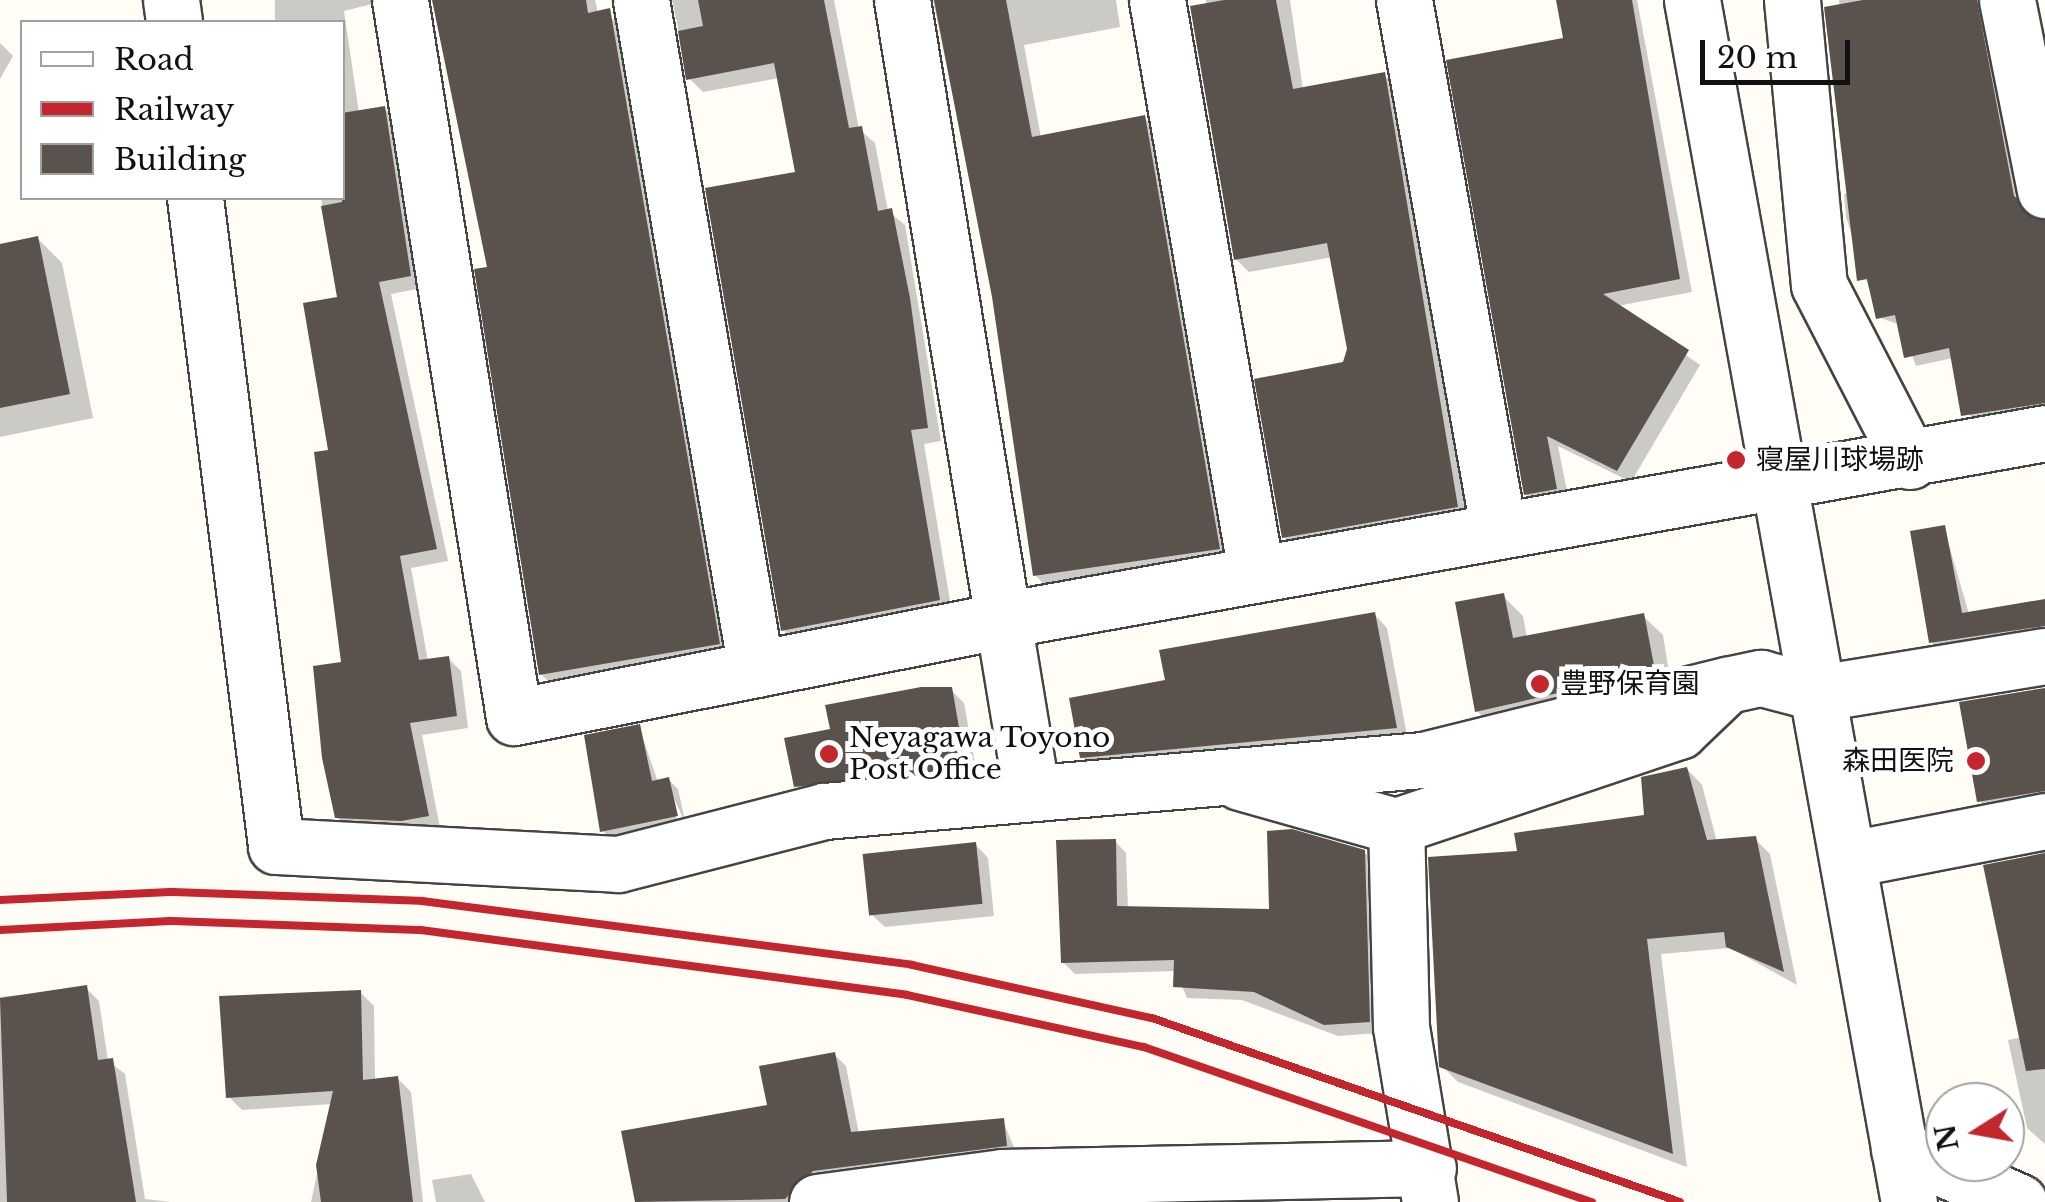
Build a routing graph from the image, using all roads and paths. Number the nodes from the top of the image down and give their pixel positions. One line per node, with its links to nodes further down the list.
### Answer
1 (400, 0): 18 (street)
2 (641, 0): 18 (street)
3 (902, 0): 16 (street)
4 (1157, 0): 15 (street)
5 (1404, 0): 14 (street)
6 (1692, 0): 13 (street)
7 (1792, 0): 12 (street)
8 (2007, 0): 9 (street)
9 (2045, 190)
10 (195, 200): 22 (street)
11 (2045, 433): 12 (street)
12 (1910, 460): 13 (street)
13 (1782, 485): 14 (street); 20 (street)
14 (1498, 528): 15 (street)
15 (1256, 572): 16 (street)
16 (1003, 620): 18 (street); 22 (street)
17 (2045, 656): 20 (street)
18 (756, 669)
19 (1727, 685): 20 (street); 21 (street); 24 (street)
20 (1819, 693): 25 (street)
21 (1226, 778): 22 (street); 24 (street)
22 (1031, 790)
23 (2045, 820): 25 (street)
24 (1396, 826): 27 (street)
25 (1850, 858): 26 (street)
26 (1900, 1148): 30 (street); 31 (street)
27 (1429, 1185): 28 (street)
28 (1178, 1189): 29 (street)
29 (817, 1202)
30 (1909, 1202)
31 (2019, 1202)

